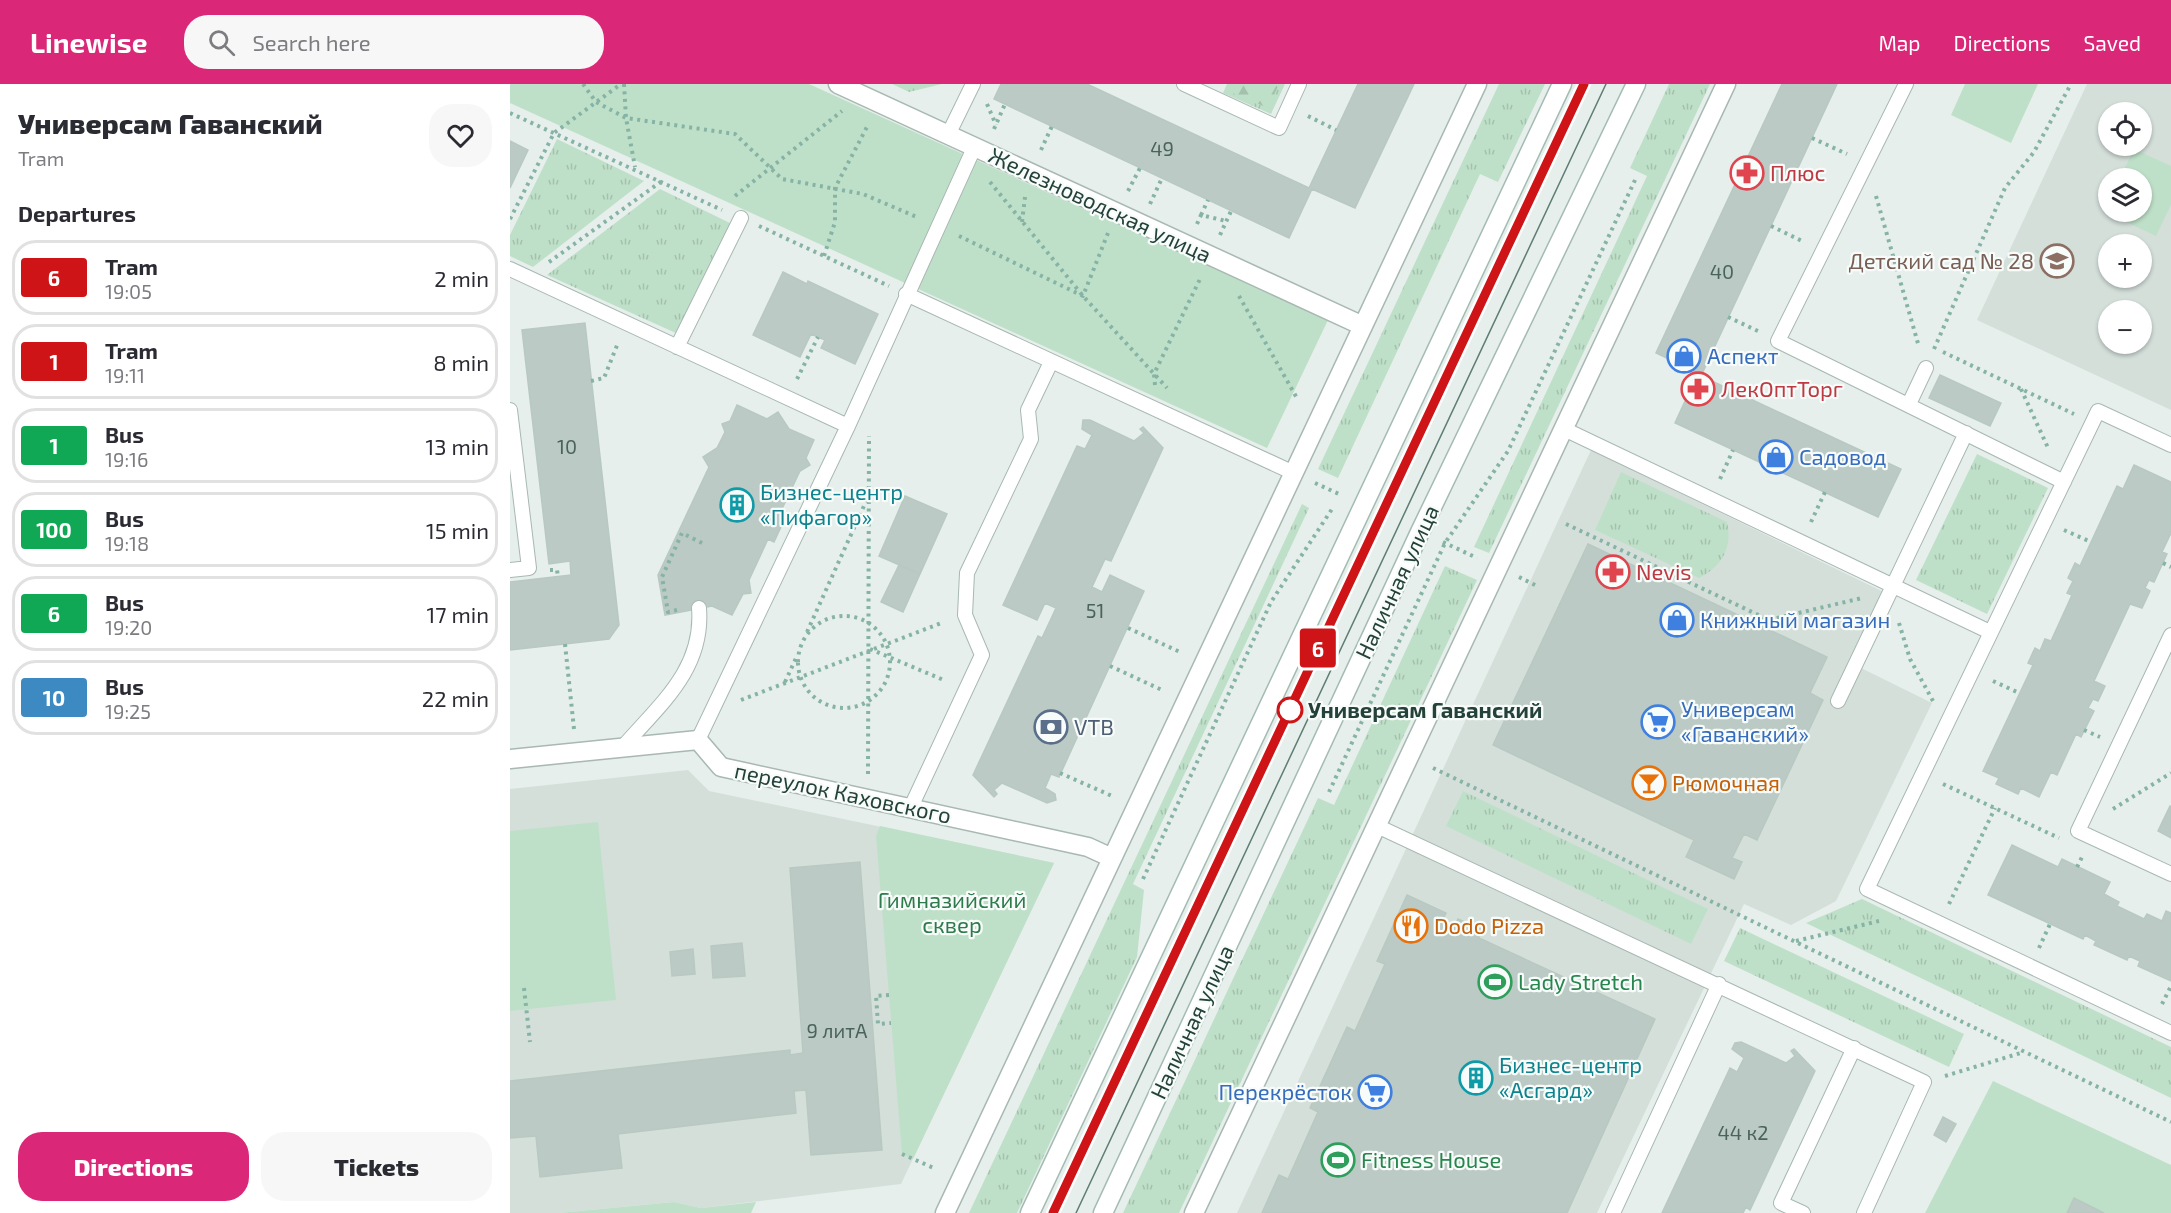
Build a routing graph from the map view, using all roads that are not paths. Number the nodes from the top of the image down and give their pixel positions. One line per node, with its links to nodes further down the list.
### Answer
1 (973, 84): 10 (lane)
2 (1184, 84): 3 (lane)
3 (1299, 84)
4 (1477, 84): 17 (street)
5 (1562, 84): 46 (street)
6 (1636, 84): 47 (street, Наличная улица)
7 (1726, 84): 24 (street)
8 (1906, 84): 21 (lane)
9 (858, 92): 10 (street, Железноводская улица)
10 (948, 135): 11 (street, Железноводская улица)
11 (974, 148): 16 (lane); 17 (street, Железноводская улица)
12 (741, 218): 18 (lane)
13 (510, 269): 15 (lane)
14 (510, 275): 15 (lane)
15 (528, 277): 18 (lane)
16 (906, 294): 19 (lane); 23 (lane)
17 (1363, 326): 27 (street)
18 (677, 347): 23 (lane)
19 (1051, 362): 27 (lane); 38 (lane)
20 (1926, 368): 21 (lane)
21 (1909, 404): 25 (lane)
22 (510, 410): 29 (lane)
23 (848, 426): 35 (lane)
24 (1564, 429): 30 (lane); 39 (street)
25 (1966, 433): 28 (lane); 30 (lane)
26 (2171, 445): 28 (lane)
27 (1294, 473): 40 (street)
28 (2064, 482): 32 (lane)
29 (510, 570)
30 (1891, 589): 32 (lane); 34 (lane)
31 (699, 608): 36 (lane)
32 (1990, 632): 43 (lane)
33 (2171, 635): 41 (lane)
34 (1838, 701)
35 (698, 740): 36 (street); 38 (street, переулок Каховского)
36 (622, 748): 37 (street)
37 (510, 759)
38 (911, 807): 40 (street, переулок Каховского)
39 (1377, 826): 42 (lane); 48 (street)
40 (1112, 858): 45 (street)
41 (2171, 874)
42 (1719, 984): 44 (lane); 49 (lane)
43 (2171, 1034)
44 (1854, 1048): 50 (lane); 51 (lane)
45 (945, 1213)
46 (1030, 1213)
47 (1103, 1213)
48 (1194, 1213)
49 (1613, 1213)
50 (1803, 1213)
51 (1864, 1213)

